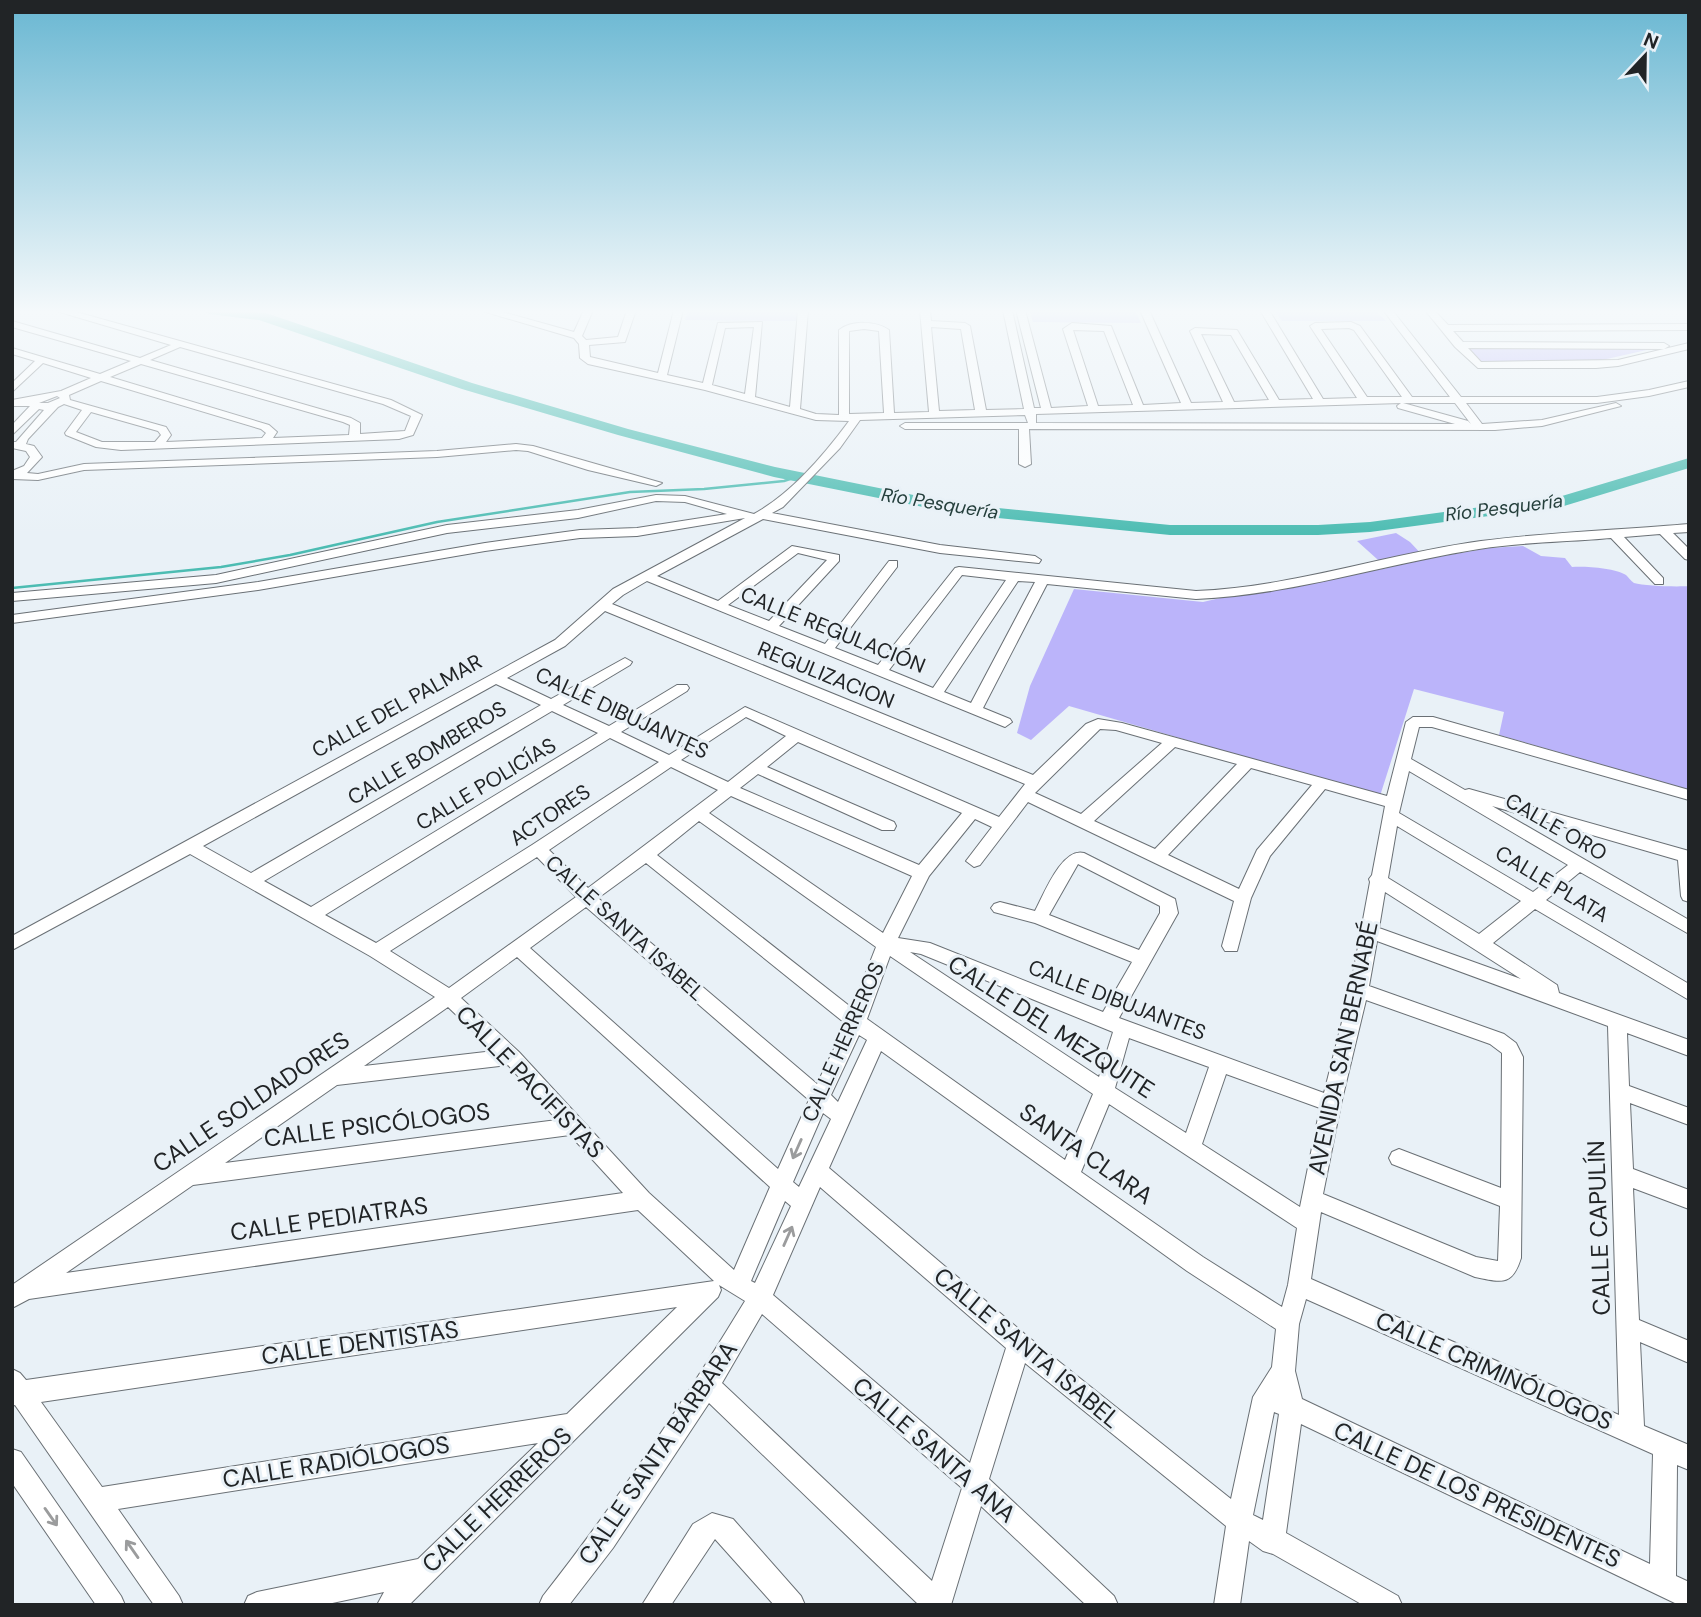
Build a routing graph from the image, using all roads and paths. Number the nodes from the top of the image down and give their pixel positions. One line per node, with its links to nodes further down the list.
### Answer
1 (86, 385): 30 (street)
2 (124, 385): 60 (street)
3 (229, 385): 58 (street)
4 (327, 385): 58 (street)
5 (701, 385): 25 (street)
6 (752, 385): 29 (street)
7 (797, 385): 45 (street)
8 (848, 385): 51 (street)
9 (887, 385): 50 (street)
10 (931, 385): 49 (street)
11 (976, 385): 48 (street)
12 (1023, 385): 46 (street)
13 (1040, 385): 47 (street)
14 (1086, 385): 44 (street)
15 (1130, 385): 43 (street)
16 (1177, 385): 41 (street)
17 (1220, 385): 40 (street)
18 (1266, 385): 39 (street)
19 (1310, 385): 36 (street)
20 (1354, 385): 34 (street)
21 (1398, 385): 32 (street)
22 (1446, 385): 33 (street)
23 (1646, 385): 27 (street)
24 (1682, 385): 28 (street)
25 (707, 387): 29 (street)
26 (1689, 389): 53 (street)
27 (1544, 394): 28 (street); 35 (street)
28 (1633, 396): 35 (street)
29 (750, 398): 45 (street)
30 (60, 400): 38 (street); 42 (street); 59 (street)
31 (1376, 400): 32 (street); 34 (street); 56 (street)
32 (1409, 400): 33 (street)
33 (1457, 400): 35 (street); 57 (street)
34 (1364, 401): 36 (street)
35 (1488, 401): 53 (street)
36 (1320, 402): 39 (street)
37 (12, 403): 38 (street)
38 (34, 403): 59 (street)
39 (1276, 404): 40 (street)
40 (1230, 405): 41 (street)
41 (1186, 406): 43 (street)
42 (90, 407): 61 (street); 61 (street)
43 (1139, 408): 44 (street)
44 (1094, 409): 47 (street)
45 (795, 411): 51 (street)
46 (1029, 411): 47 (street); 48 (street); 55 (street)
47 (1047, 411)
48 (981, 414): 49 (street)
49 (934, 415): 52 (street)
50 (889, 417): 51 (street); 52 (street)
51 (850, 421): 52 (street); 66 (street, CALLE DEL PALMAR)
52 (912, 421): 54 (street)
53 (1510, 426): 57 (street)
54 (1024, 427): 55 (street); 62 (street)
55 (1037, 427): 56 (street)
56 (1468, 428): 57 (street)
57 (1480, 428)
58 (354, 438): 60 (street)
59 (16, 440): 63 (street)
60 (265, 441): 61 (street)
61 (159, 444)
62 (1025, 464)
63 (14, 475): 64 (street)
64 (656, 483)
65 (735, 512): 66 (street); 77 (street); 80 (street)
66 (760, 517): 71 (street); 73 (street, CALLE DEL PALMAR)
67 (1689, 528): 68 (street)
68 (1663, 530): 69 (street); 70 (street)
69 (1613, 533): 75 (street); 76 (street)
70 (1689, 556)
71 (1035, 560)
72 (892, 564): 82 (street)
73 (645, 576): 78 (street, CALLE DEL PALMAR); 79 (street, CALLE REGULACIÓN)
74 (1015, 576): 75 (street); 84 (street); 87 (street)
75 (1043, 579): 89 (street)
76 (1658, 581)
77 (12, 597)
78 (602, 605): 85 (street, CALLE DEL PALMAR); 99 (street, REGULIZACION)
79 (719, 606): 81 (street, CALLE REGULACIÓN); 81 (street)
80 (12, 620)
81 (771, 627): 82 (street, CALLE REGULACIÓN)
82 (827, 650): 84 (street, CALLE REGULACIÓN)
83 (625, 662): 88 (street, CALLE BOMBEROS)
84 (880, 672): 87 (street, CALLE REGULACIÓN)
85 (495, 678): 88 (street, CALLE DIBUJANTES); 109 (street, CALLE DEL PALMAR)
86 (682, 688): 91 (street, CALLE POLICÍAS)
87 (936, 694): 89 (street, CALLE REGULACIÓN)
88 (550, 704): 91 (street, CALLE DIBUJANTES); 118 (street, CALLE BOMBEROS)
89 (975, 709): 90 (street, CALLE REGULACIÓN)
90 (1005, 722)
91 (612, 732): 94 (street, CALLE DIBUJANTES); 124 (street, CALLE POLICÍAS)
92 (796, 736): 94 (street, ACTORES); 97 (street, CALLE SOLDADORES); 104 (street)
93 (1172, 742): 96 (street, CALLE PLATA); 99 (street, CALLE PLATA); 106 (street)
94 (670, 760): 101 (street, CALLE DIBUJANTES); 110 (street, ACTORES)
95 (1402, 761): 100 (street, CALLE ORO); 102 (street, AVENIDA SAN BERNABÉ); 103 (street, AVENIDA SAN BERNABÉ)
96 (1247, 763): 98 (street, CALLE PLATA); 112 (street)
97 (757, 768): 101 (street, CALLE SOLDADORES); 108 (street)
98 (1322, 783): 103 (street, CALLE PLATA); 121 (street)
99 (1030, 788): 106 (street, REGULIZACION); 107 (street)
100 (1447, 788): 113 (street); 115 (street, CALLE ORO)
101 (731, 790): 105 (street, CALLE SOLDADORES); 116 (street, CALLE DIBUJANTES)
102 (1689, 795)
103 (1392, 809): 117 (street, AVENIDA SAN BERNABÉ); 122 (street, CALLE PLATA)
104 (972, 812): 107 (street); 116 (street, CALLE HERREROS)
105 (699, 814): 111 (street, CALLE SOLDADORES); 130 (street, CALLE DEL MEZQUITE)
106 (1084, 821): 112 (street, REGULIZACION)
107 (1002, 825): 114 (street)
108 (888, 826)
109 (188, 846): 118 (street, CALLE PACIFISTAS); 129 (street, CALLE DEL PALMAR)
110 (538, 849): 119 (street, CALLE SANTA ISABEL); 133 (street, ACTORES)
111 (646, 855): 119 (street, CALLE SOLDADORES); 139 (street, SANTA CLARA)
112 (1157, 857): 121 (street, REGULIZACION)
113 (1688, 857): 120 (street)
114 (974, 861)
115 (1578, 865): 122 (street); 126 (street, CALLE ORO)
116 (922, 873): 130 (street, CALLE HERREROS)
117 (1377, 880): 127 (street, AVENIDA SAN BERNABÉ); 128 (street)
118 (251, 881): 124 (street, CALLE PACIFISTAS)
119 (588, 896): 132 (street, CALLE SOLDADORES); 149 (street, CALLE SANTA ISABEL)
120 (1689, 896)
121 (1243, 898): 131 (street)
122 (1536, 900): 128 (street); 136 (street, CALLE PLATA)
123 (1000, 908): 125 (street)
124 (311, 915): 133 (street, CALLE PACIFISTAS)
125 (1039, 918): 134 (street); 134 (street)
126 (1689, 928)
127 (1369, 931): 135 (street, AVENIDA SAN BERNABÉ); 138 (street)
128 (1480, 943): 138 (street)
129 (12, 944)
130 (885, 946): 139 (street, CALLE HERREROS); 141 (street, CALLE DIBUJANTES); 148 (street, CALLE DEL MEZQUITE)
131 (1231, 946)
132 (518, 947): 137 (street, CALLE SOLDADORES); 160 (street)
133 (376, 951): 137 (street, CALLE PACIFISTAS)
134 (1143, 959): 141 (street)
135 (1359, 990): 150 (street, AVENIDA SAN BERNABÉ); 164 (street)
136 (1689, 993)
137 (449, 997): 144 (street, CALLE PACIFISTAS); 146 (street, CALLE SOLDADORES)
138 (1573, 1005): 140 (street)
139 (857, 1020): 142 (street, SANTA CLARA); 149 (street, CALLE HERREROS)
140 (1618, 1022): 143 (street); 147 (street, CALLE CAPULÍN)
141 (1115, 1025): 145 (street, CALLE DIBUJANTES); 148 (street)
142 (877, 1038): 151 (street, CALLE HERREROS); 157 (street, SANTA CLARA)
143 (1689, 1048)
144 (512, 1057): 146 (street); 153 (street, CALLE PACIFISTAS)
145 (1220, 1064): 150 (street, CALLE DIBUJANTES); 154 (street)
146 (336, 1077): 159 (street, CALLE SOLDADORES)
147 (1620, 1091): 152 (street); 158 (street, CALLE CAPULÍN)
148 (1104, 1093): 154 (street, CALLE DEL MEZQUITE); 157 (street)
149 (819, 1099): 151 (street, CALLE SANTA ISABEL); 160 (street, CALLE HERREROS, one-way to 160)
150 (1331, 1104): 161 (street, AVENIDA SAN BERNABÉ)
151 (841, 1116): 156 (street, CALLE HERREROS)
152 (1689, 1117)
153 (573, 1126): 159 (street, CALLE PSICÓLOGOS); 163 (street, CALLE PACIFISTAS)
154 (1191, 1148): 166 (street, CALLE DEL MEZQUITE)
155 (1399, 1158): 164 (street)
156 (818, 1172): 165 (street, CALLE HERREROS); 173 (street, CALLE SANTA ISABEL)
157 (1070, 1174): 171 (street, SANTA CLARA)
158 (1624, 1175): 162 (street); 172 (street, CALLE CAPULÍN)
159 (188, 1177): 169 (street, CALLE SOLDADORES)
160 (781, 1185): 165 (street); 167 (street, CALLE HERREROS)
161 (1312, 1199): 164 (street); 166 (street, AVENIDA SAN BERNABÉ)
162 (1689, 1199)
163 (642, 1200): 167 (street, CALLE PACIFISTAS); 169 (street, CALLE PEDIATRAS)
164 (1511, 1201)
165 (802, 1203): 170 (street, CALLE HERREROS, one-way to 165)
166 (1308, 1223): 168 (street, AVENIDA SAN BERNABÉ)
167 (723, 1285): 170 (street, CALLE SANTA ANA); 177 (street, CALLE DENTISTAS); 180 (street, CALLE HERREROS)
168 (1299, 1285): 171 (street, AVENIDA SAN BERNABÉ); 181 (street, CALLE CRIMINÓLOGOS)
169 (18, 1294)
170 (760, 1298): 176 (street, CALLE SANTA BÁRBARA); 185 (street, CALLE SANTA ANA)
171 (1288, 1324): 175 (street, AVENIDA SAN BERNABÉ)
172 (1628, 1326): 174 (street); 181 (street, CALLE CAPULÍN)
173 (1019, 1344): 185 (street); 187 (street, CALLE SANTA ISABEL)
174 (1689, 1352)
175 (1283, 1371): 178 (street, AVENIDA SAN BERNABÉ); 179 (street, AVENIDA SAN BERNABÉ)
176 (706, 1385): 196 (street, CALLE SANTA BÁRBARA); 199 (street)
177 (15, 1389): 186 (street)
178 (1265, 1397): 179 (street, CALLE DE LOS PRESIDENTES); 187 (street, AVENIDA SAN BERNABÉ)
179 (1292, 1407): 188 (street, AVENIDA SAN BERNABÉ); 190 (street, CALLE DE LOS PRESIDENTES)
180 (574, 1425): 186 (street, CALLE RADIÓLOGOS); 189 (street, CALLE HERREROS)
181 (1632, 1433): 182 (street, CALLE CRIMINÓLOGOS)
182 (1665, 1447): 183 (street, CALLE CRIMINÓLOGOS); 190 (street)
183 (1689, 1458)
184 (12, 1461): 192 (street, one-way to 192)
185 (976, 1484): 199 (street); 200 (street, CALLE SANTA ANA)
186 (98, 1500): 193 (street, one-way to 186)
187 (1239, 1521): 188 (street, CALLE SANTA ISABEL); 201 (street, AVENIDA SAN BERNABÉ)
188 (1272, 1542): 202 (street, CALLE SANTA ISABEL)
189 (424, 1571): 194 (street); 195 (street, CALLE HERREROS)
190 (1663, 1583): 191 (street, CALLE DE LOS PRESIDENTES)
191 (1689, 1596)
192 (113, 1605)
193 (170, 1605)
194 (257, 1605)
195 (390, 1605)
196 (552, 1605)
197 (655, 1605): 198 (street)
198 (792, 1605)
199 (938, 1605)
200 (1105, 1605)
201 (1227, 1605)
202 (1389, 1605)

